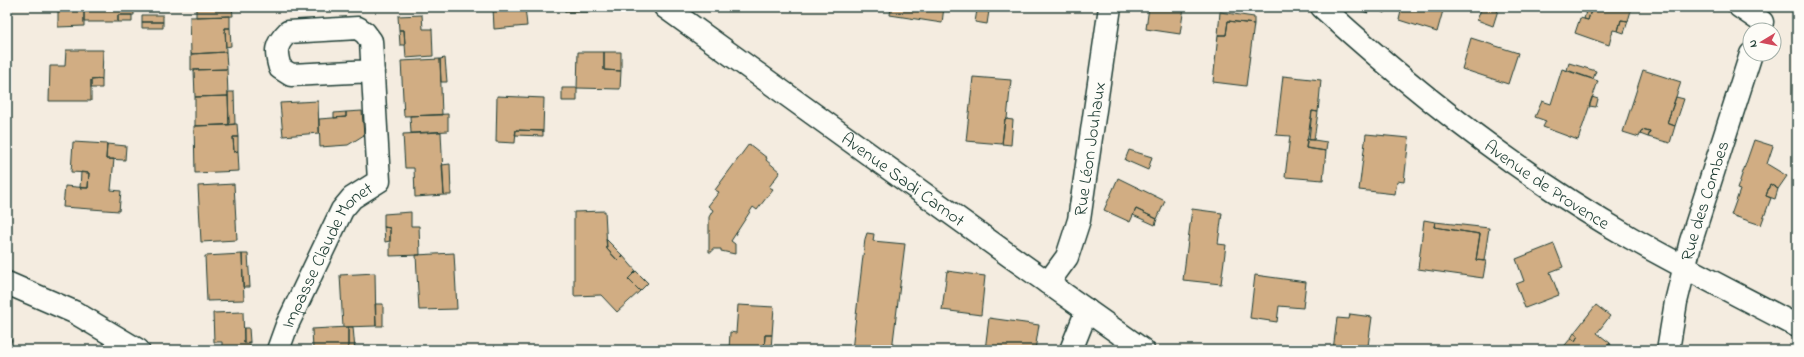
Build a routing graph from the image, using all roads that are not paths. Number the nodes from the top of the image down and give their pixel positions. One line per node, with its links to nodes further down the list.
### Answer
1 (665, 7): 10 (street, Avenue Sadi Carnot)
2 (1110, 7): 10 (street, Rue Léon Jouhaux)
3 (1322, 7): 8 (street, Avenue de Provence)
4 (1740, 7): 5 (street)
5 (1762, 20)
6 (1748, 62): 8 (street, Rue des Combes)
7 (373, 71): 14 (street, Impasse Claude Monet)
8 (1685, 268): 12 (street, Avenue de Provence); 17 (street, Rue des Combes)
9 (7, 283): 13 (street)
10 (1048, 283): 11 (street, Avenue Sadi Carnot)
11 (1087, 310): 15 (street); 16 (street, Avenue Sadi Carnot)
12 (1797, 326)
13 (138, 350)
14 (278, 350)
15 (1071, 350)
16 (1143, 350)
17 (1668, 350)

